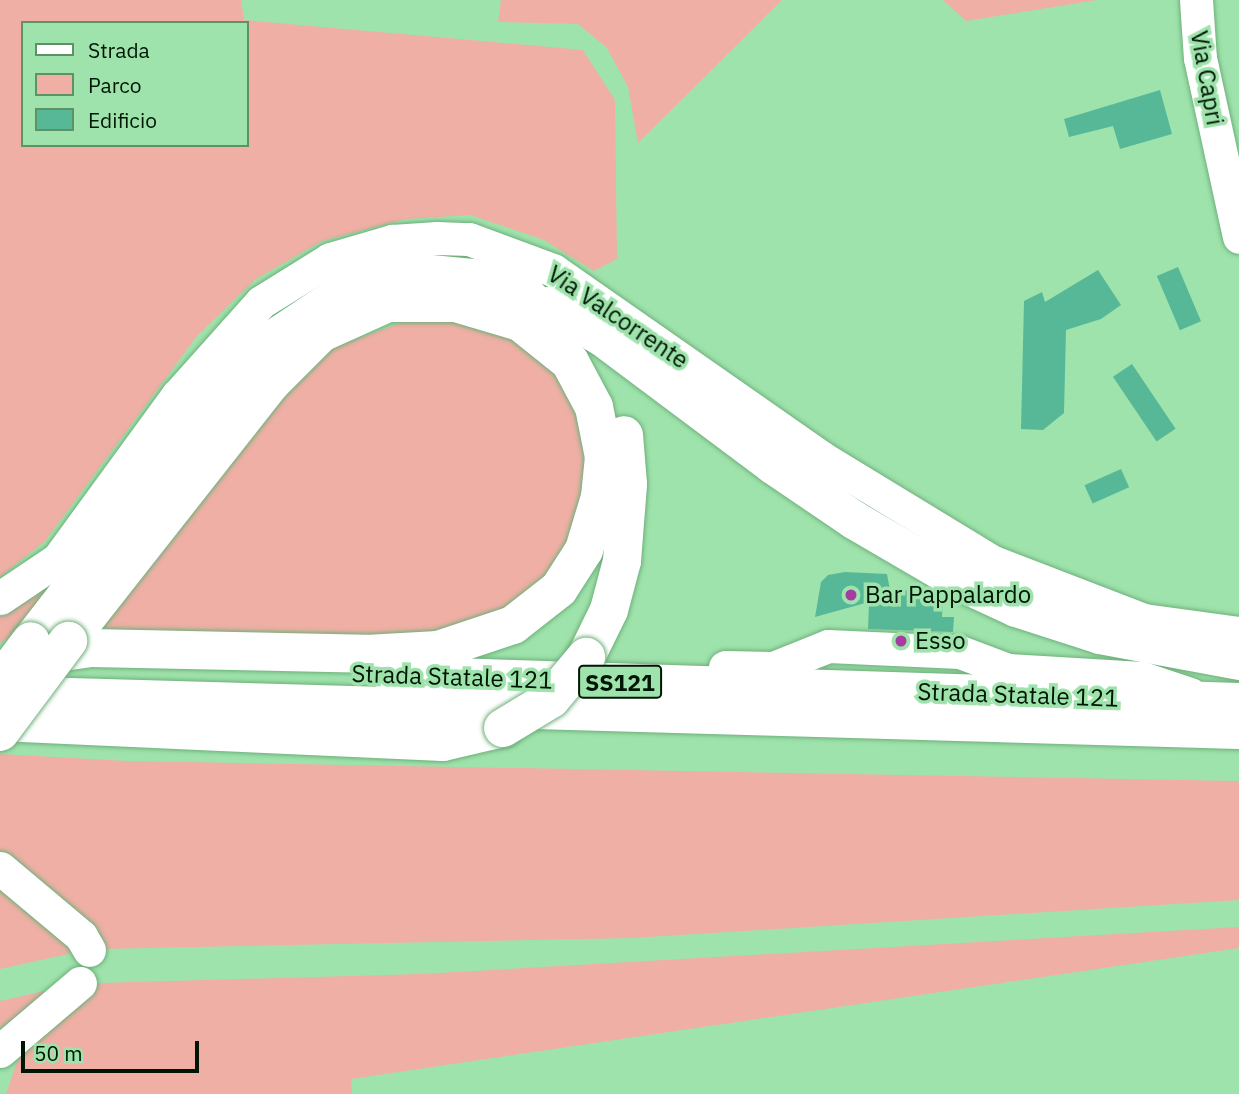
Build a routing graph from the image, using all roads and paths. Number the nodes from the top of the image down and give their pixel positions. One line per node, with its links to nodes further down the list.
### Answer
1 (1196, 0): 2 (street, Via Capri)
2 (1239, 237)
3 (525, 294): 6 (main road); 7 (main road); 11 (main road, bridge)
4 (0, 598): 5 (street, Via Valcorrente)
5 (1239, 633)
6 (10, 655): 8 (main road, bridge); 10 (main road, Strada Statale 121 / SS121); 13 (main road, bridge)
7 (1239, 661)
8 (0, 682)
9 (0, 695): 12 (main road, Strada Statale 121 / SS121)
10 (1225, 701)
11 (0, 722)
12 (1239, 730)
13 (0, 732)
14 (0, 868): 15 (street)
15 (89, 950)
16 (80, 983): 17 (street)
17 (0, 1051)

